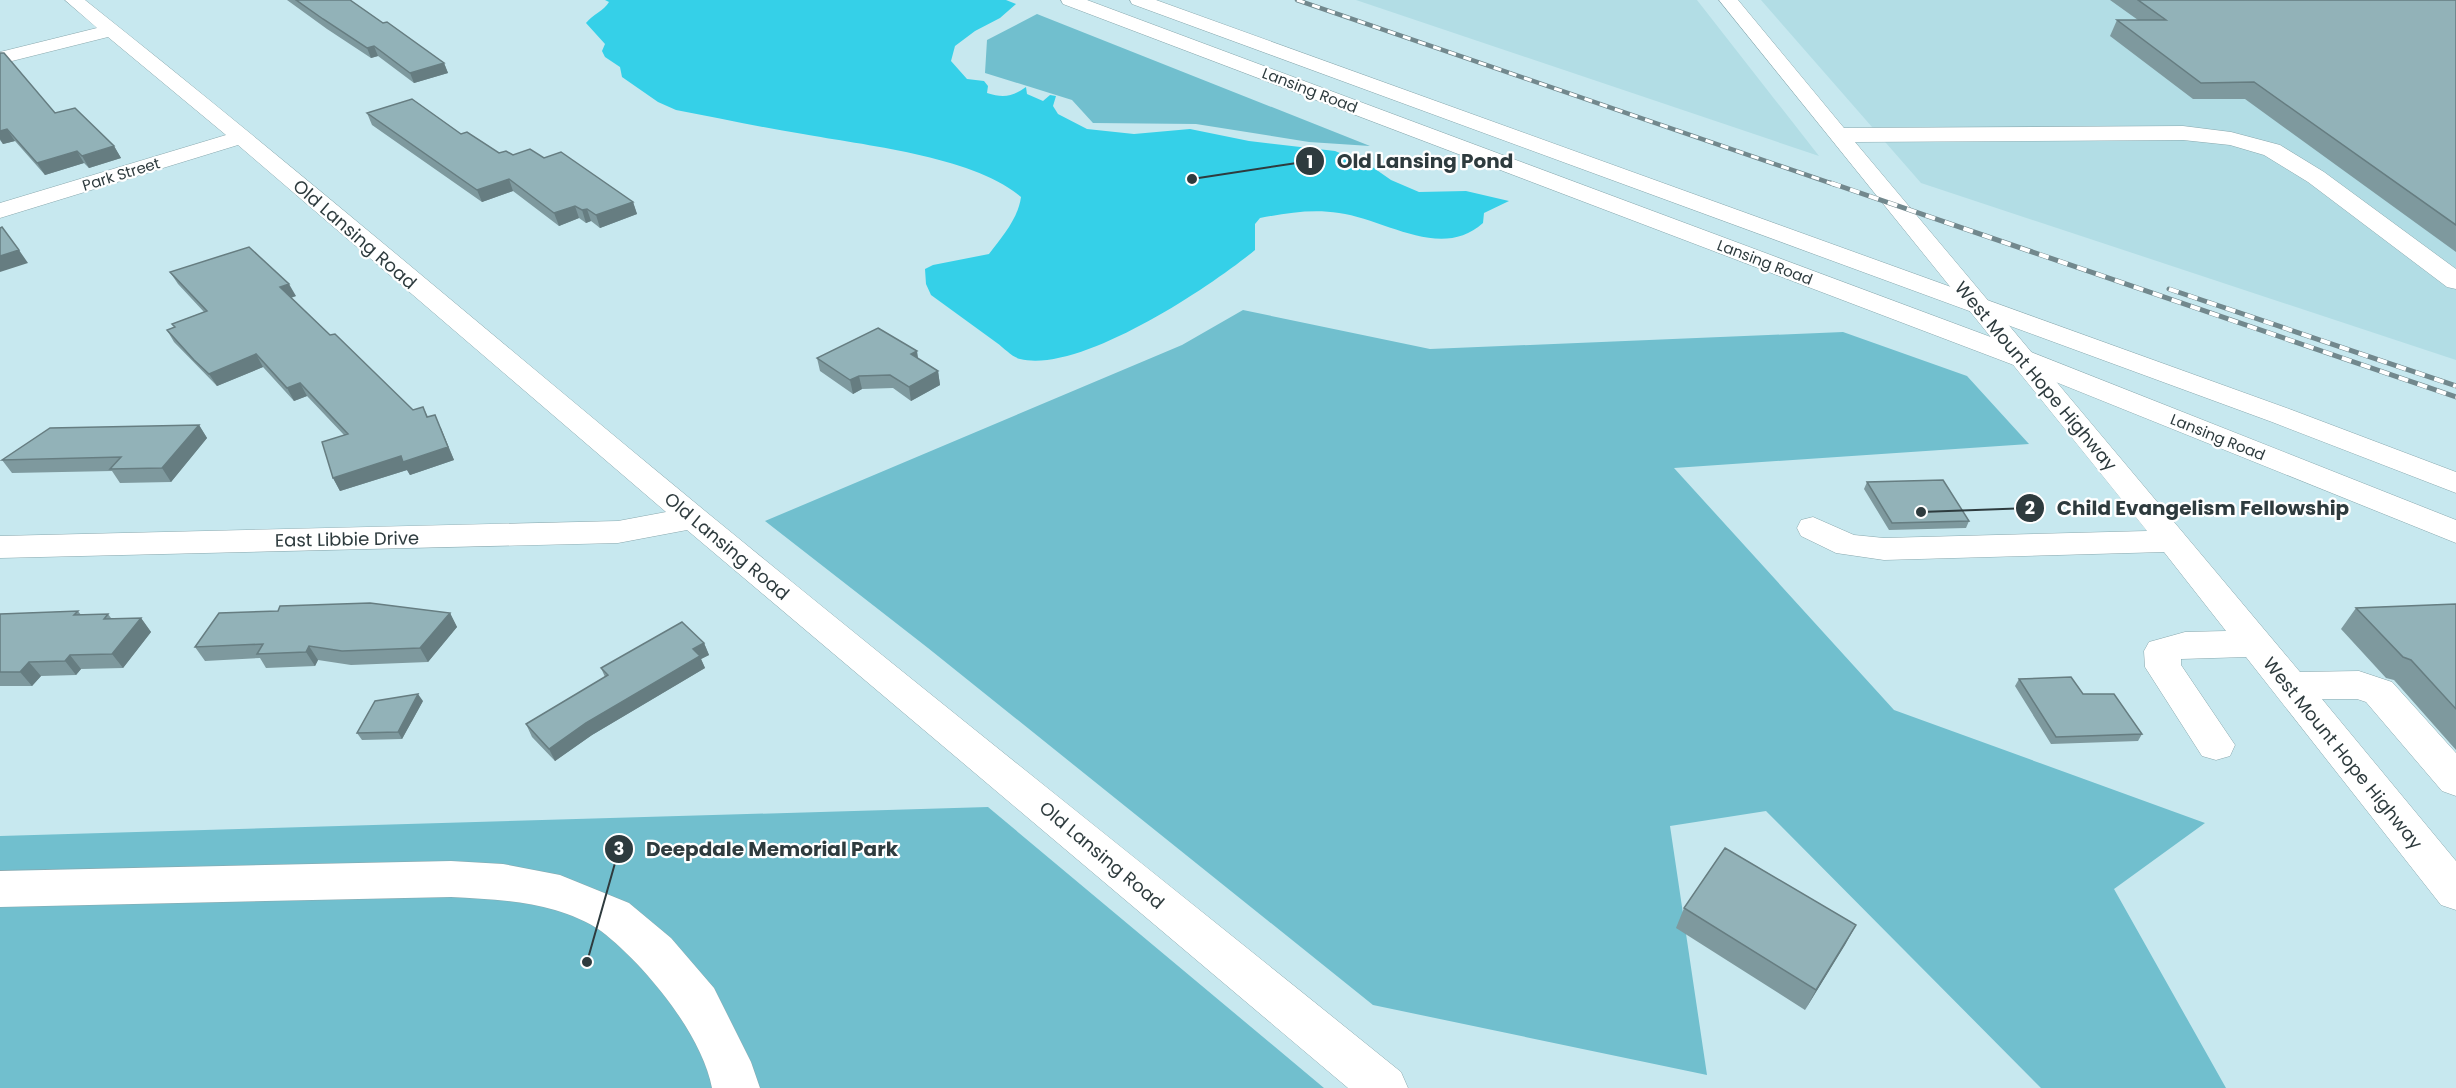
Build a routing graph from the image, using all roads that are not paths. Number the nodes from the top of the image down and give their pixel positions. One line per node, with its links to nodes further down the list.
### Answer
1 (74, 0): 5 (street, Old Lansing Road)
2 (1070, 0): 12 (street, Lansing Road)
3 (1139, 0): 11 (street, Lansing Road)
4 (1728, 0): 7 (street, West Mount Hope Highway)
5 (111, 30): 6 (street); 8 (street, Old Lansing Road)
6 (0, 58)
7 (1838, 135): 10 (street); 11 (street, West Mount Hope Highway)
8 (242, 137): 9 (street, Park Street); 14 (street, Old Lansing Road)
9 (0, 211)
10 (2456, 281)
11 (1976, 304): 12 (street, West Mount Hope Highway); 13 (street, Lansing Road)
12 (2021, 358): 16 (street, Lansing Road); 17 (street, West Mount Hope Highway)
13 (2456, 483)
14 (693, 518): 18 (street, East Libbie Drive); 26 (street, Old Lansing Road)
15 (1813, 528): 17 (street)
16 (2456, 532)
17 (2172, 541): 19 (street, West Mount Hope Highway)
18 (0, 547)
19 (2254, 644): 20 (street, West Mount Hope Highway); 21 (street)
20 (2289, 686): 22 (street); 24 (street, West Mount Hope Highway)
21 (2216, 745)
22 (2456, 780)
23 (0, 889): 25 (street)
24 (2456, 892)
25 (736, 1088)
26 (1384, 1088)

